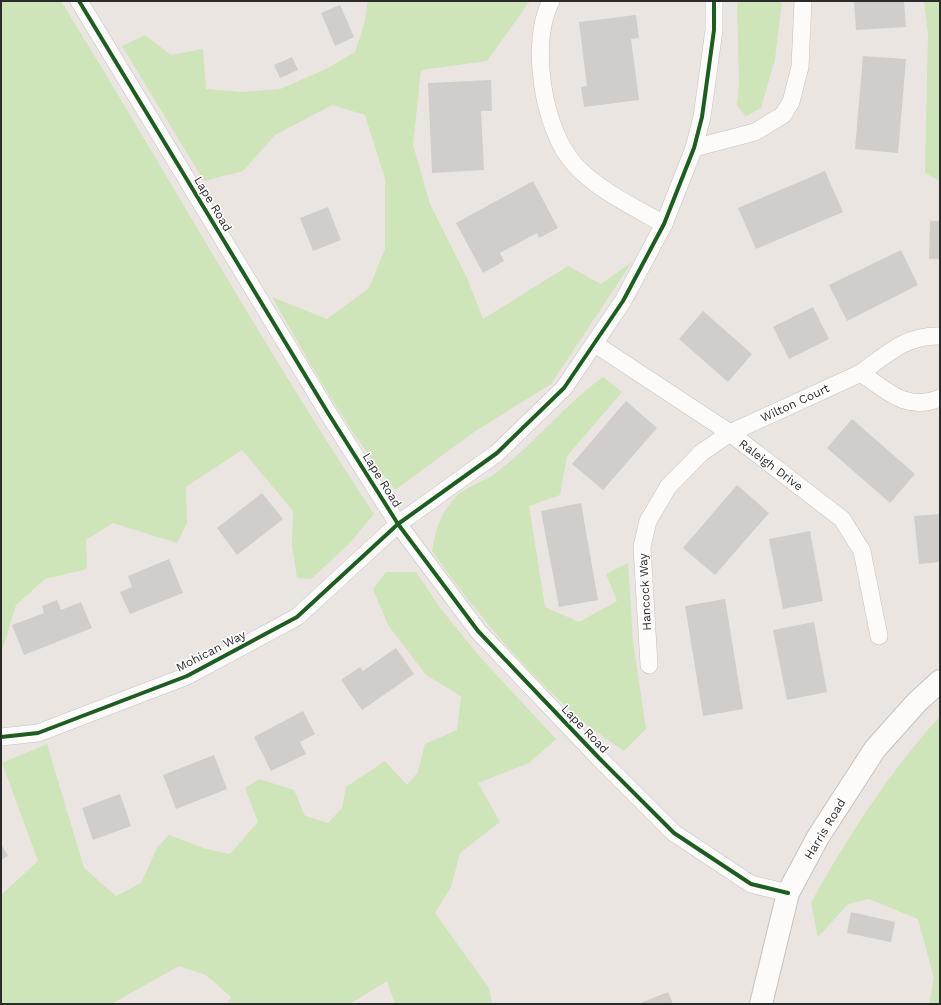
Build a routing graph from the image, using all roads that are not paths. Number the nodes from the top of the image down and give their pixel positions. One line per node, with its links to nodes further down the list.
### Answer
1 (79, 1): 12 (street, Lape Road)
2 (551, 1): 6 (street)
3 (714, 1): 5 (street, Mohican Way)
4 (802, 1): 5 (street)
5 (694, 148): 6 (street, Mohican Way)
6 (664, 224): 8 (street, Mohican Way)
7 (940, 336): 9 (street, Wilton Court)
8 (595, 344): 11 (street, Raleigh Drive); 12 (street, Mohican Way)
9 (861, 373): 10 (street); 11 (street, Wilton Court)
10 (940, 398)
11 (730, 433): 13 (street, Raleigh Drive); 14 (street, Hancock Way)
12 (398, 524): 16 (street, Mohican Way); 17 (street, Lape Road)
13 (879, 636)
14 (649, 665)
15 (940, 682): 17 (street, Harris Road)
16 (1, 737)
17 (788, 893): 18 (street, Harris Road)
18 (761, 1004)

